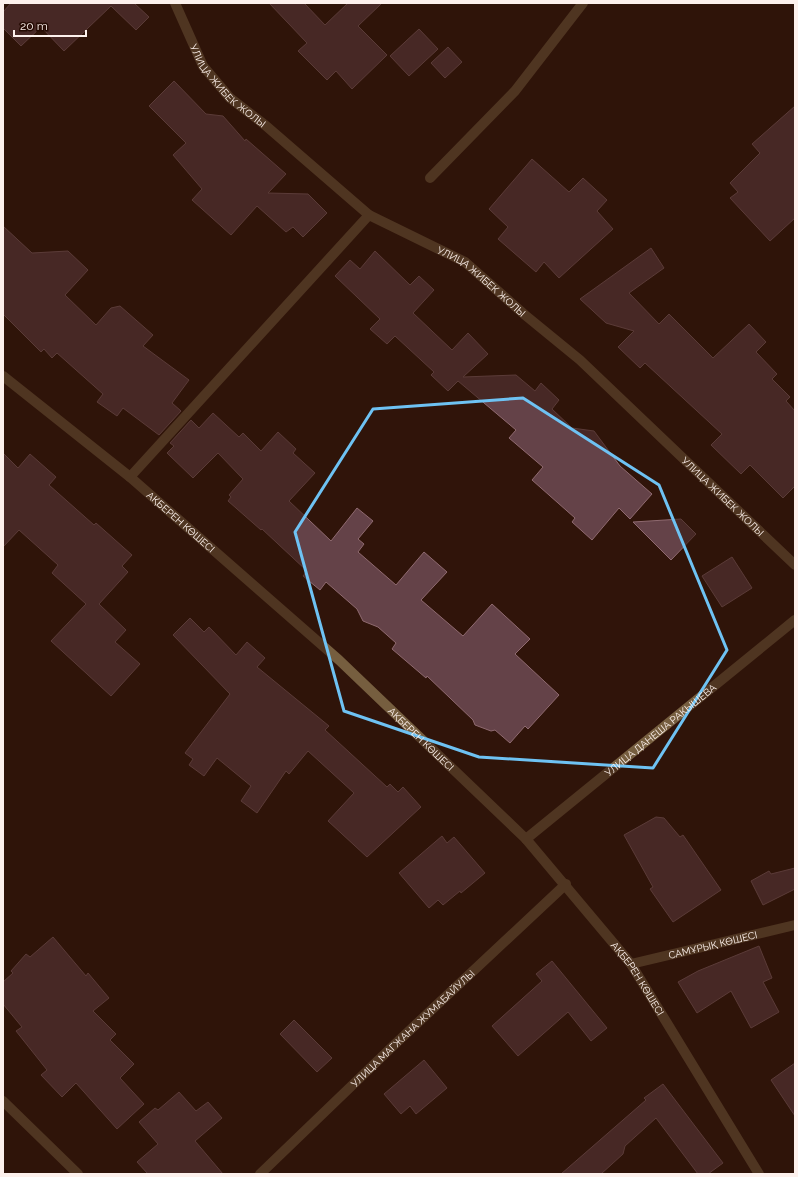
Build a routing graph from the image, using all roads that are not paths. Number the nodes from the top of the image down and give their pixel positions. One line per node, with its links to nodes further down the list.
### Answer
1 (175, 3): 4 (street, УЛИЦА ЖИБЕК ЖОЛЫ)
2 (583, 3): 3 (street)
3 (430, 178)
4 (369, 215): 6 (street); 7 (street, УЛИЦА ЖИБЕК ЖОЛЫ)
5 (3, 376): 6 (street, АҚБЕРЕН КӨШЕСІ)
6 (130, 477): 9 (street, АҚБЕРЕН КӨШЕСІ)
7 (795, 565)
8 (795, 620): 9 (street, УЛИЦА ДАНЕША РАКЫШЕВА)
9 (526, 839): 10 (street, АҚБЕРЕН КӨШЕСІ)
10 (566, 884): 12 (street, АҚБЕРЕН КӨШЕСІ); 15 (street, УЛИЦА МАГЖАНА ЖУМАБАЙУЛЫ)
11 (795, 925): 12 (street, САМҰРЫҚ КӨШЕСІ)
12 (631, 964): 16 (street, АҚБЕРЕН КӨШЕСІ)
13 (3, 1101): 14 (street)
14 (78, 1174)
15 (260, 1174)
16 (759, 1174)

